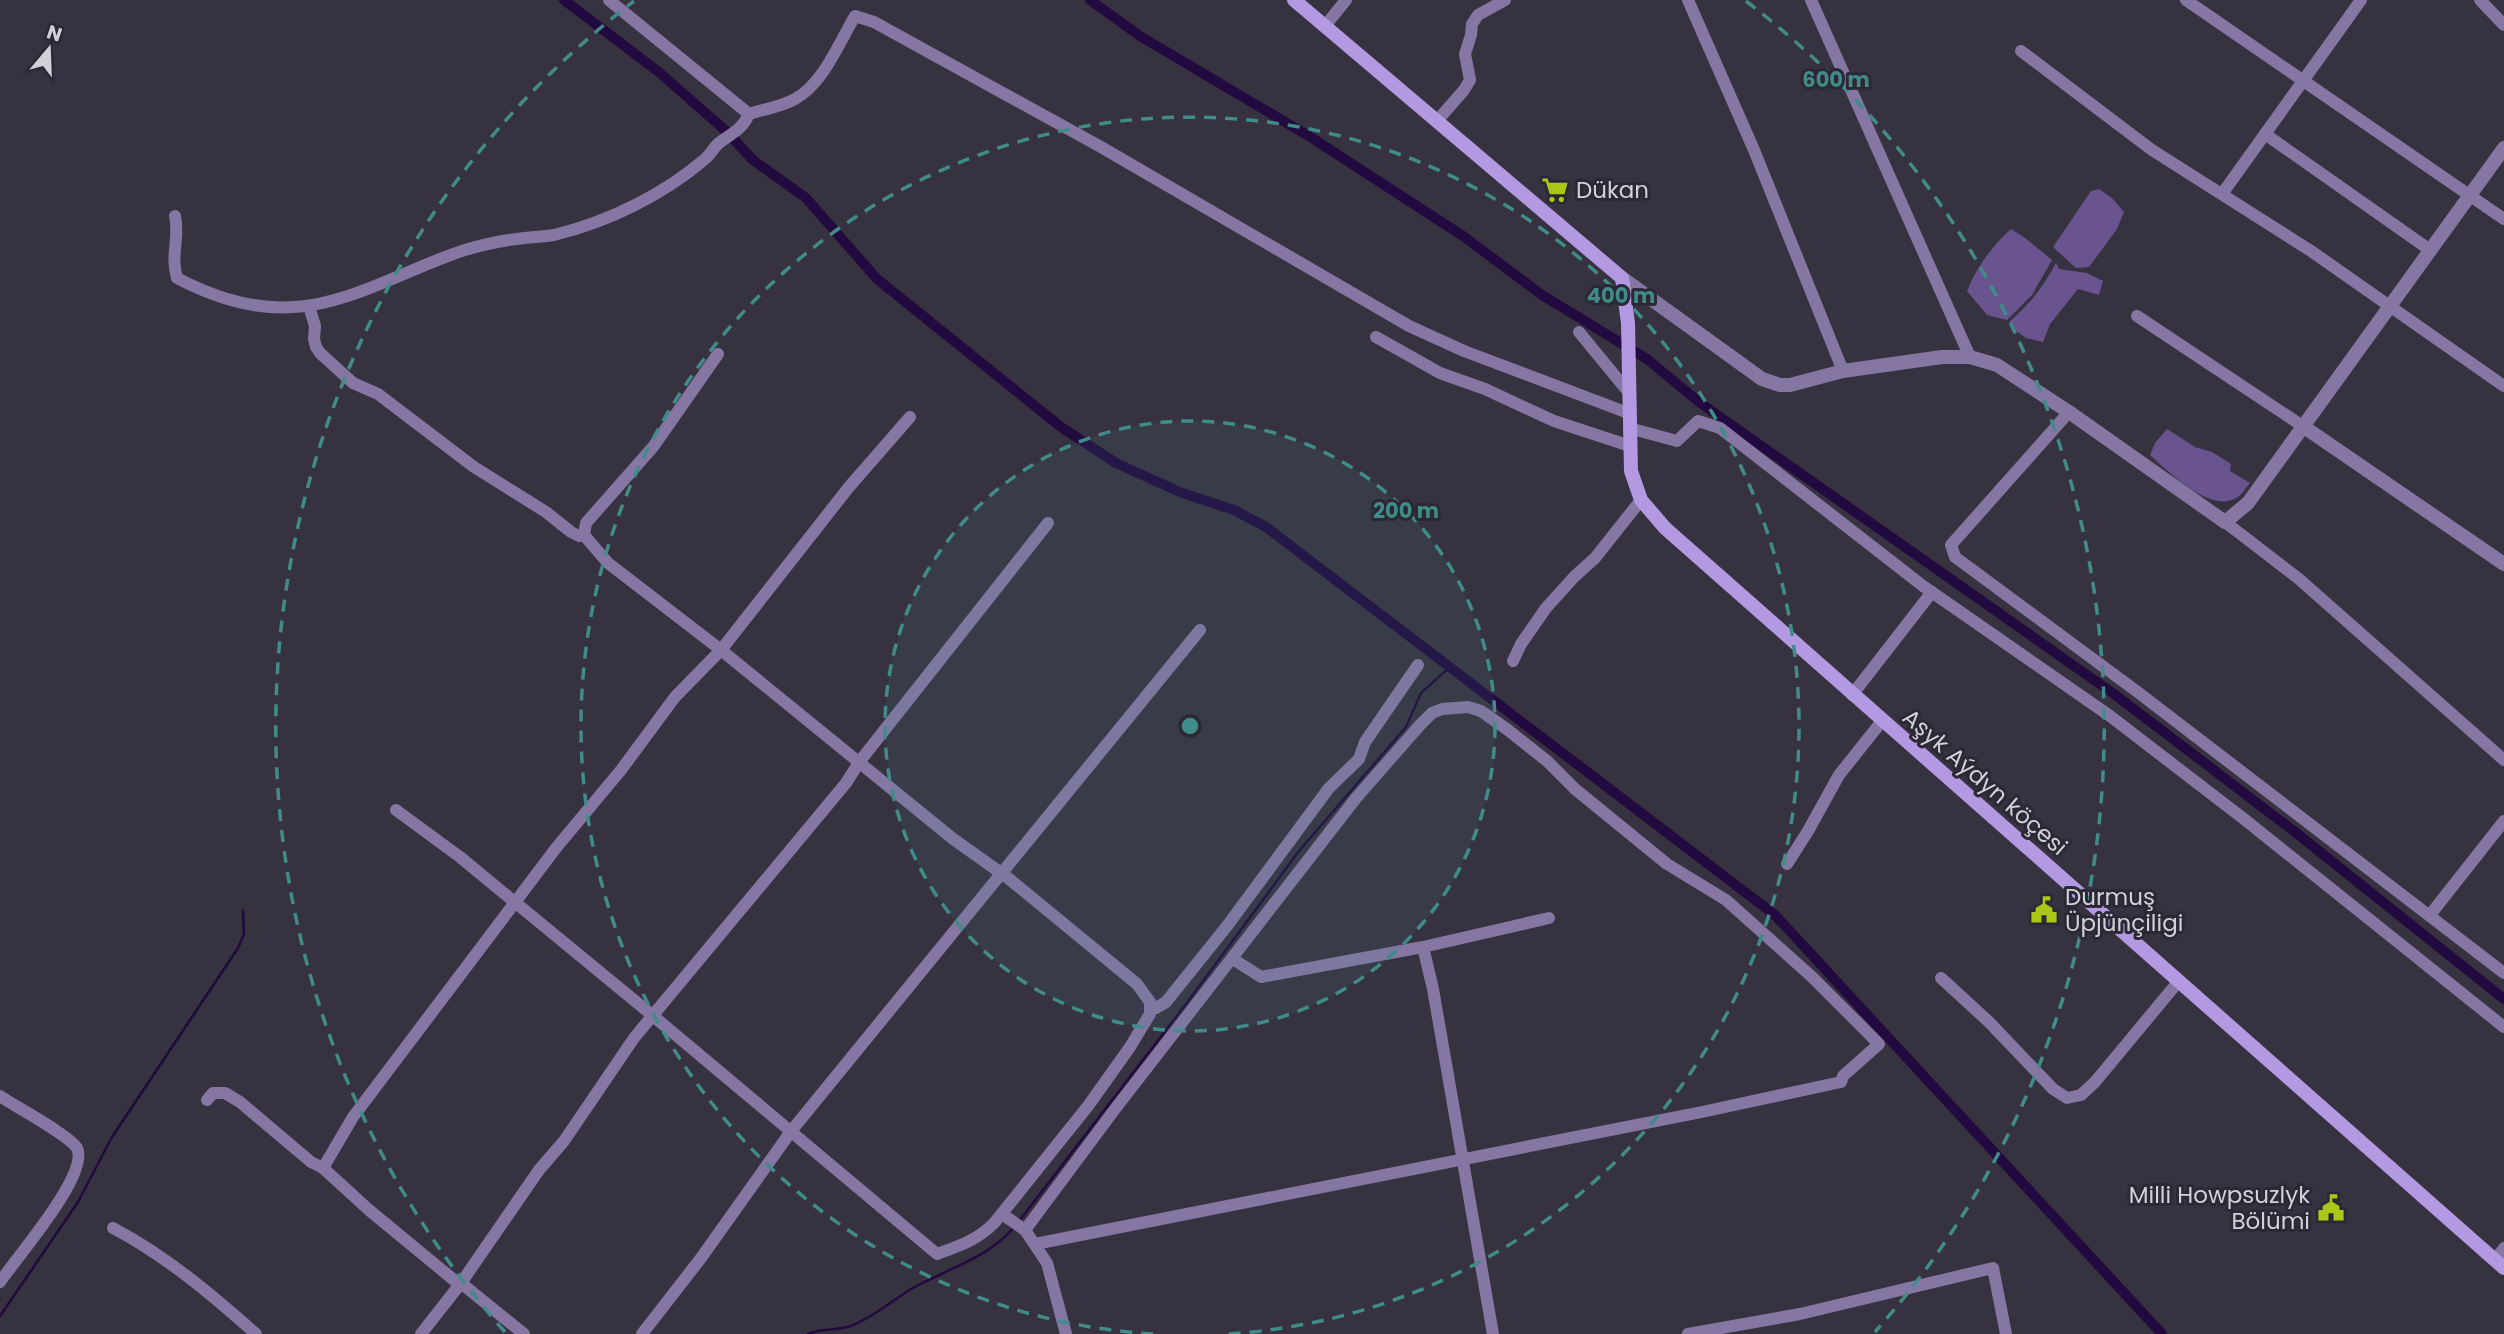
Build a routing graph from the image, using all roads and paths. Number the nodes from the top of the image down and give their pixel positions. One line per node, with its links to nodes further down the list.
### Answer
1 (610, 0): 14 (street)
2 (1294, 0): 11 (main road)
3 (1346, 0): 11 (street)
4 (1505, 0): 15 (street)
5 (1688, 0): 31 (street)
6 (1811, 0): 30 (street)
7 (2186, 0): 13 (street)
8 (2361, 0): 13 (street)
9 (2480, 0): 10 (street)
10 (2504, 25)
11 (1325, 26): 15 (main road)
12 (2021, 51): 18 (street)
13 (2304, 80): 16 (street); 19 (street)
14 (749, 114): 25 (street); 36 (street)
15 (1437, 121): 23 (main road)
16 (2265, 134): 18 (street); 22 (street)
17 (2504, 148): 19 (street)
18 (2222, 194): 24 (street)
19 (2469, 196): 21 (street); 22 (street)
20 (175, 216): 25 (street)
21 (2504, 219)
22 (2431, 250): 24 (street)
23 (1622, 278): 31 (street); 33 (main road, Aşyk Aýdyn köçesi)
24 (2390, 307): 32 (street); 37 (street)
25 (312, 315): 42 (street)
26 (2137, 316): 37 (street)
27 (1579, 332): 33 (street)
28 (1376, 337): 38 (street)
29 (718, 354): 42 (street)
30 (1970, 357): 31 (street); 34 (street)
31 (1843, 371)
32 (2504, 386)
33 (1630, 388): 36 (main road, Aşyk Aýdyn köçesi)
34 (2069, 412): 40 (street); 58 (street)
35 (911, 416): 46 (street)
36 (1629, 421): 38 (main road, Aşyk Aýdyn köçesi); 44 (street)
37 (2304, 427): 40 (street); 43 (street)
38 (1630, 446): 39 (main road, Aşyk Aýdyn köçesi)
39 (1641, 500): 47 (street); 49 (main road, Aşyk Aýdyn köçesi)
40 (2225, 522): 51 (street)
41 (1048, 523): 52 (street)
42 (584, 535): 46 (street)
43 (2504, 564)
44 (1932, 592): 49 (street); 67 (street)
45 (1200, 630): 56 (street)
46 (720, 650): 52 (street); 57 (street)
47 (1513, 661)
48 (1418, 665): 65 (street)
49 (1852, 695): 50 (main road, Aşyk Aýdyn köçesi)
50 (1882, 721): 55 (street); 64 (main road, Aşyk Aýdyn köçesi)
51 (2504, 760)
52 (859, 763): 56 (street); 66 (street)
53 (396, 810): 57 (street)
54 (2504, 821): 58 (street)
55 (1787, 864)
56 (1000, 872): 65 (street); 70 (street)
57 (516, 904): 66 (street); 72 (street)
58 (2430, 915): 62 (street)
59 (1549, 918): 60 (street)
60 (1423, 947): 61 (street); 71 (street)
61 (1233, 959): 71 (street); 75 (street)
62 (2504, 972)
63 (1941, 978): 64 (street)
64 (2178, 982): 78 (main road, Aşyk Aýdyn köçesi)
65 (1150, 1007): 73 (street)
66 (652, 1015): 70 (street); 80 (street)
67 (2504, 1027)
68 (0, 1096): 79 (street)
69 (207, 1100): 72 (street)
70 (792, 1130): 73 (street); 84 (street)
71 (1461, 1158): 76 (street); 86 (street)
72 (323, 1168): 80 (street)
73 (1004, 1216): 75 (street)
74 (113, 1228): 81 (street)
75 (1024, 1229): 76 (street)
76 (1035, 1244): 85 (street)
77 (2504, 1248): 78 (street)
78 (2499, 1264)
79 (0, 1282)
80 (461, 1284): 82 (street); 83 (street)
81 (256, 1334)
82 (421, 1334)
83 (524, 1334)
84 (642, 1334)
85 (1066, 1334)
86 (1493, 1334)
87 (1688, 1334): 88 (street)
88 (2006, 1334)

